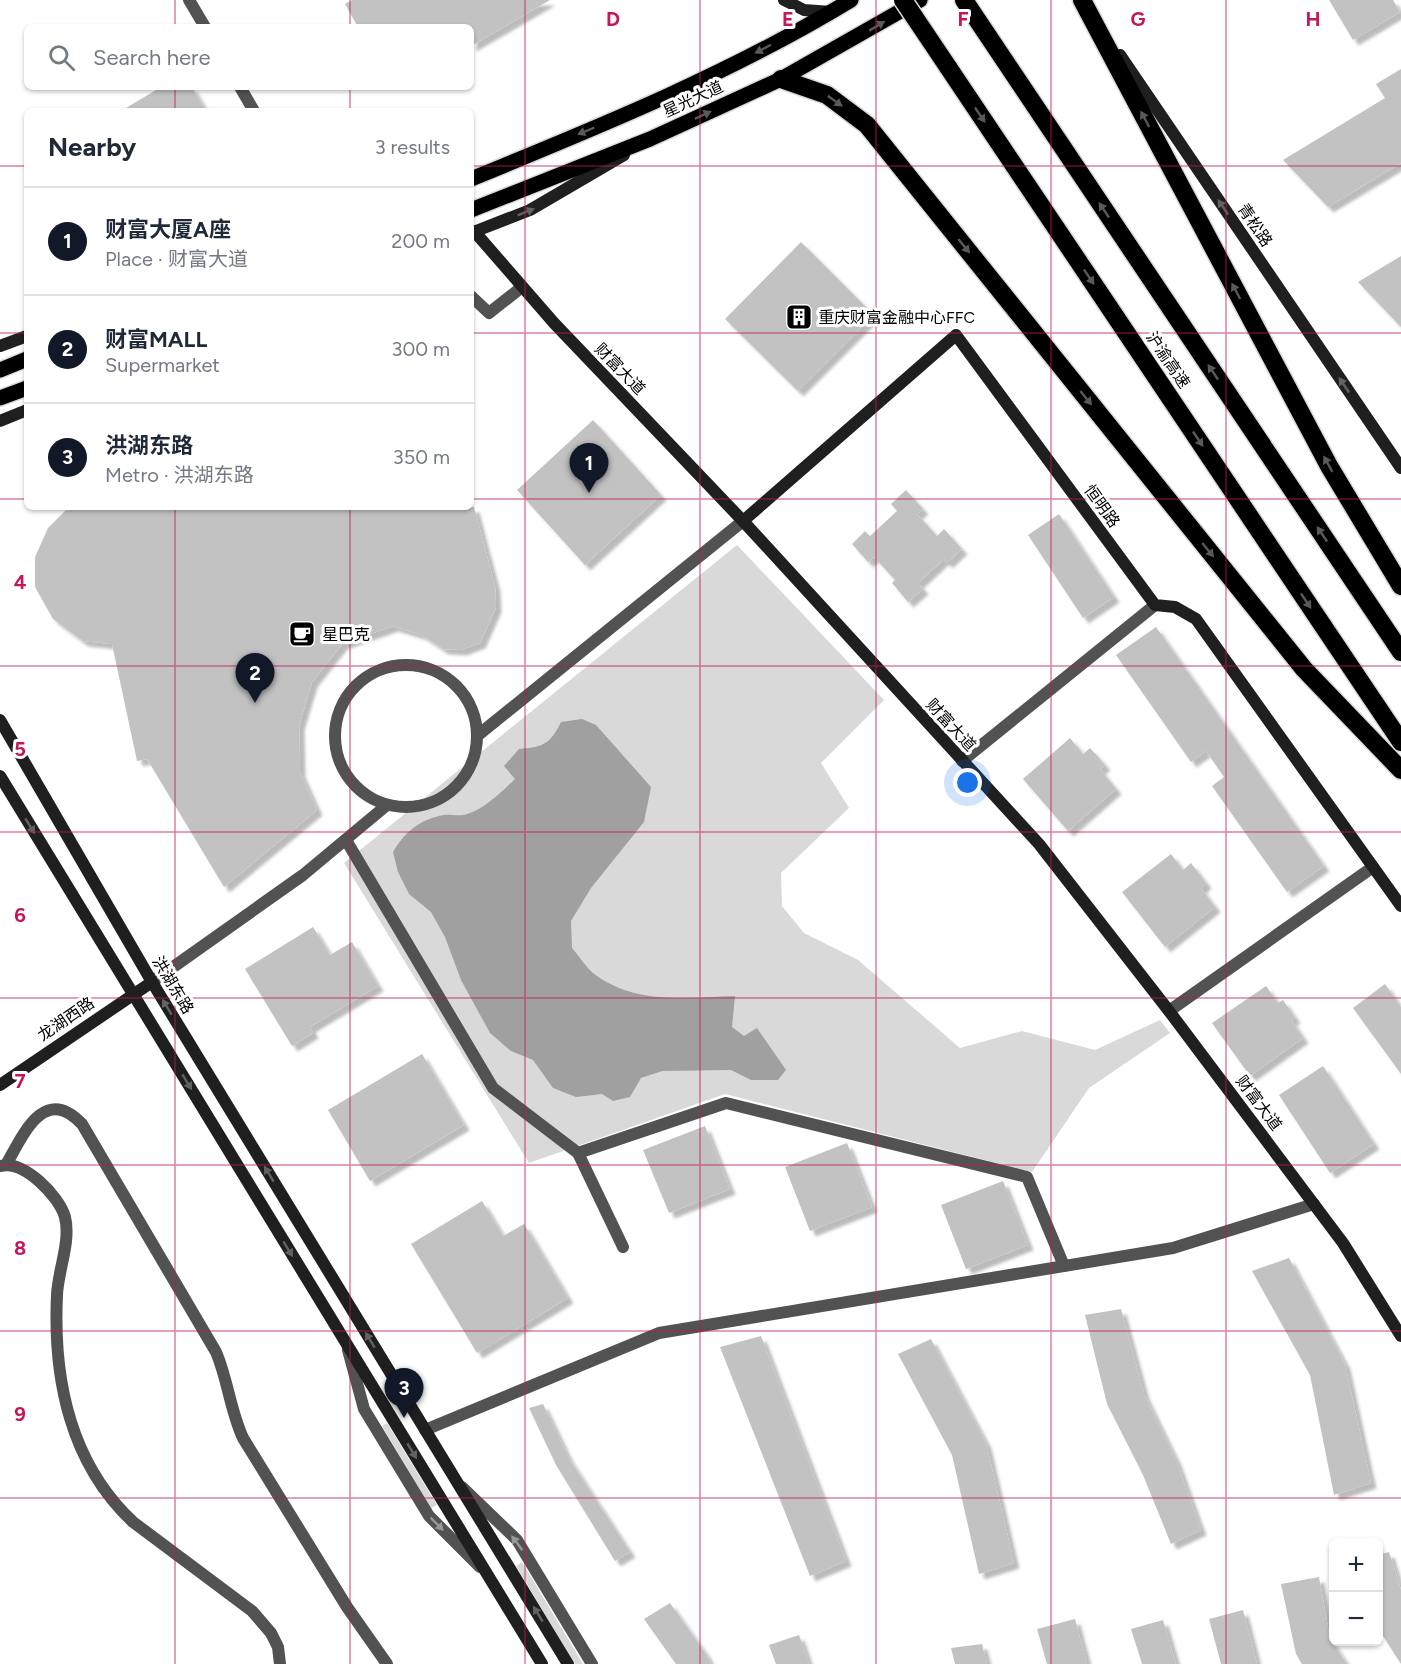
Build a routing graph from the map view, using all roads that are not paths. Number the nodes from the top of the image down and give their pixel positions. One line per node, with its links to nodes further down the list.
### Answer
1 (189, 0): 9 (street)
2 (784, 0): 8 (street)
3 (851, 0): 8 (main road, 星光大道)
4 (903, 0): 35 (highway, 沪渝高速, one-way to 35, bridge)
5 (920, 0): 10 (main road, 星光大道, one-way to 5)
6 (964, 0): 32 (highway, 沪渝高速, one-way to 6)
7 (1082, 0): 28 (street, 青松路, one-way to 7); 30 (highway, one-way to 7)
8 (831, 12): 14 (main road, 星光大道, one-way to 14)
9 (203, 24)
10 (781, 79): 13 (main road, 星光大道, one-way to 10); 37 (highway, one-way to 37)
11 (242, 90): 12 (street)
12 (252, 108)
13 (650, 139): 15 (main road, 星光大道); 16 (street, one-way to 13)
14 (474, 178)
15 (474, 209)
16 (474, 232)
17 (474, 233): 18 (street, 财富大道)
18 (522, 287): 19 (street); 29 (street, 财富大道)
19 (474, 299)
20 (24, 337): 21 (street)
21 (0, 346)
22 (24, 360): 23 (main road)
23 (0, 370)
24 (24, 389): 25 (main road)
25 (0, 398)
26 (24, 411): 27 (street)
27 (1, 420)
28 (1401, 468)
29 (743, 521): 31 (street, 恒明路); 34 (street); 36 (street, 财富大道)
30 (1401, 586)
31 (1155, 605): 36 (street); 41 (street)
32 (1401, 652)
33 (0, 720): 43 (street, 洪湖东路)
34 (477, 736): 39 (street); 39 (street)
35 (1401, 742)
36 (962, 761): 45 (street, 财富大道)
37 (1401, 770)
38 (0, 776): 44 (street, one-way to 44)
39 (387, 805): 40 (street)
40 (346, 840): 43 (street); 47 (street)
41 (1372, 867): 42 (street); 45 (street)
42 (1401, 906)
43 (152, 982): 44 (street, 龙湖西路); 54 (street, 洪湖东路, one-way to 43)
44 (133, 994): 46 (street, 龙湖西路); 53 (street, one-way to 53)
45 (1169, 1011): 49 (street, 财富大道)
46 (0, 1085)
47 (578, 1153): 50 (street); 51 (street)
48 (3, 1166): 57 (street); 58 (street)
49 (1314, 1204): 51 (street); 52 (street, 财富大道)
50 (623, 1247)
51 (1064, 1266): 54 (street)
52 (1401, 1336)
53 (346, 1343): 56 (street, one-way to 56); 56 (street, one-way to 56)
54 (425, 1430): 55 (street, 洪湖东路)
55 (458, 1482): 60 (street, 洪湖东路, one-way to 55); 61 (street, one-way to 55)
56 (487, 1573): 59 (street)
57 (280, 1664)
58 (387, 1664)
59 (542, 1664)
60 (568, 1664)
61 (592, 1664)

